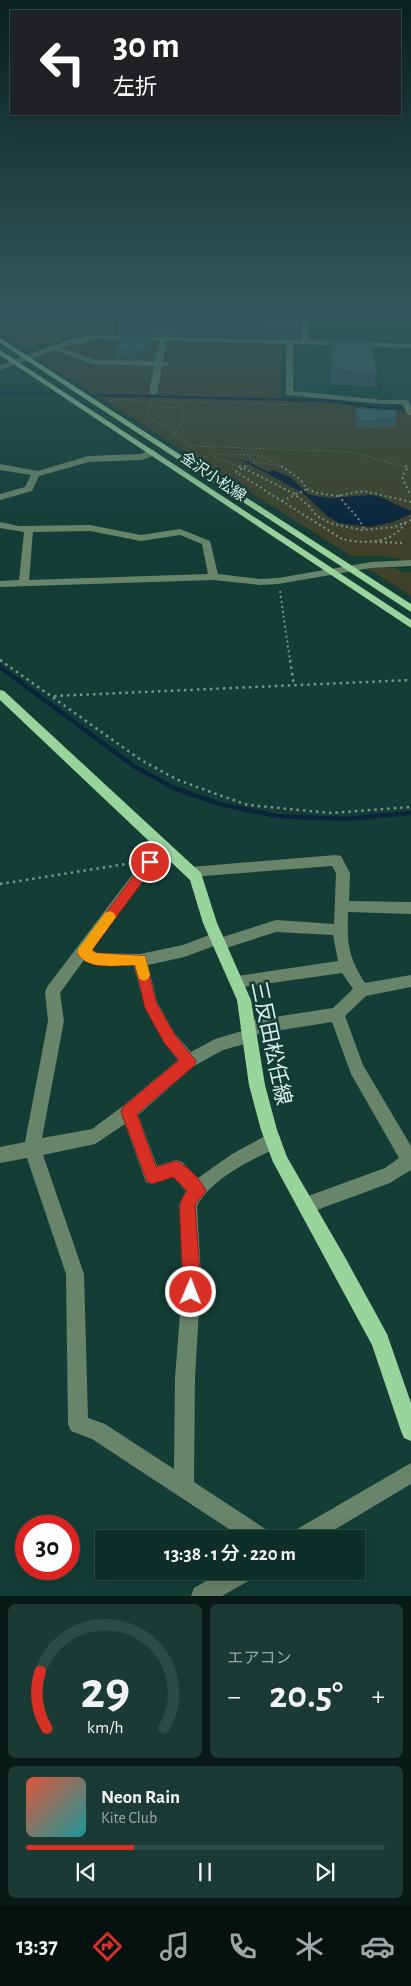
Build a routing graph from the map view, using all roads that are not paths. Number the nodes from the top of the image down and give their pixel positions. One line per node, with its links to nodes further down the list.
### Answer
1 (55, 387): 7 (main road, 金沢小松線)
2 (72, 387): 14 (main road, 金沢小松線)
3 (154, 387): 5 (street)
4 (290, 387): 6 (street)
5 (152, 398)
6 (410, 410)
7 (154, 453): 9 (street); 15 (main road, 金沢小松線)
8 (0, 467): 9 (street)
9 (36, 474): 10 (street)
10 (0, 497)
11 (0, 525): 12 (street)
12 (29, 529): 16 (street); 18 (street)
13 (411, 563): 14 (street)
14 (350, 570): 15 (street); 19 (main road, 金沢小松線)
15 (332, 572): 16 (street); 20 (main road, 金沢小松線)
16 (213, 576): 18 (street)
17 (0, 584): 18 (street)
18 (24, 584)
19 (411, 609)
20 (411, 625)
21 (0, 694): 23 (main road, 三反田松任線)
22 (150, 862): 28 (street)
23 (191, 872): 24 (street); 27 (main road, 三反田松任線)
24 (341, 906): 25 (street); 26 (street)
25 (411, 908)
26 (340, 930): 27 (street); 30 (street)
27 (219, 941): 29 (street); 31 (main road, 三反田松任線)
28 (83, 952): 29 (street); 39 (street)
29 (140, 960): 36 (street)
30 (346, 966): 31 (street); 33 (street)
31 (238, 982): 35 (main road, 三反田松任線)
32 (409, 984): 33 (street)
33 (362, 990): 34 (street)
34 (337, 1014): 35 (street); 41 (street)
35 (249, 1032): 36 (street); 38 (main road, 三反田松任線)
36 (189, 1061): 37 (street)
37 (129, 1112): 39 (street); 42 (street)
38 (273, 1141): 42 (street); 43 (main road, 三反田松任線)
39 (32, 1148): 40 (street); 46 (street)
40 (0, 1155)
41 (411, 1161): 43 (street)
42 (198, 1191): 46 (street)
43 (306, 1205): 44 (main road, 三反田松任線)
44 (411, 1431)
45 (411, 1473): 48 (street)
46 (184, 1488): 47 (street)
47 (249, 1530)
48 (314, 1530)
49 (229, 1580): 50 (street)
50 (202, 1596)

